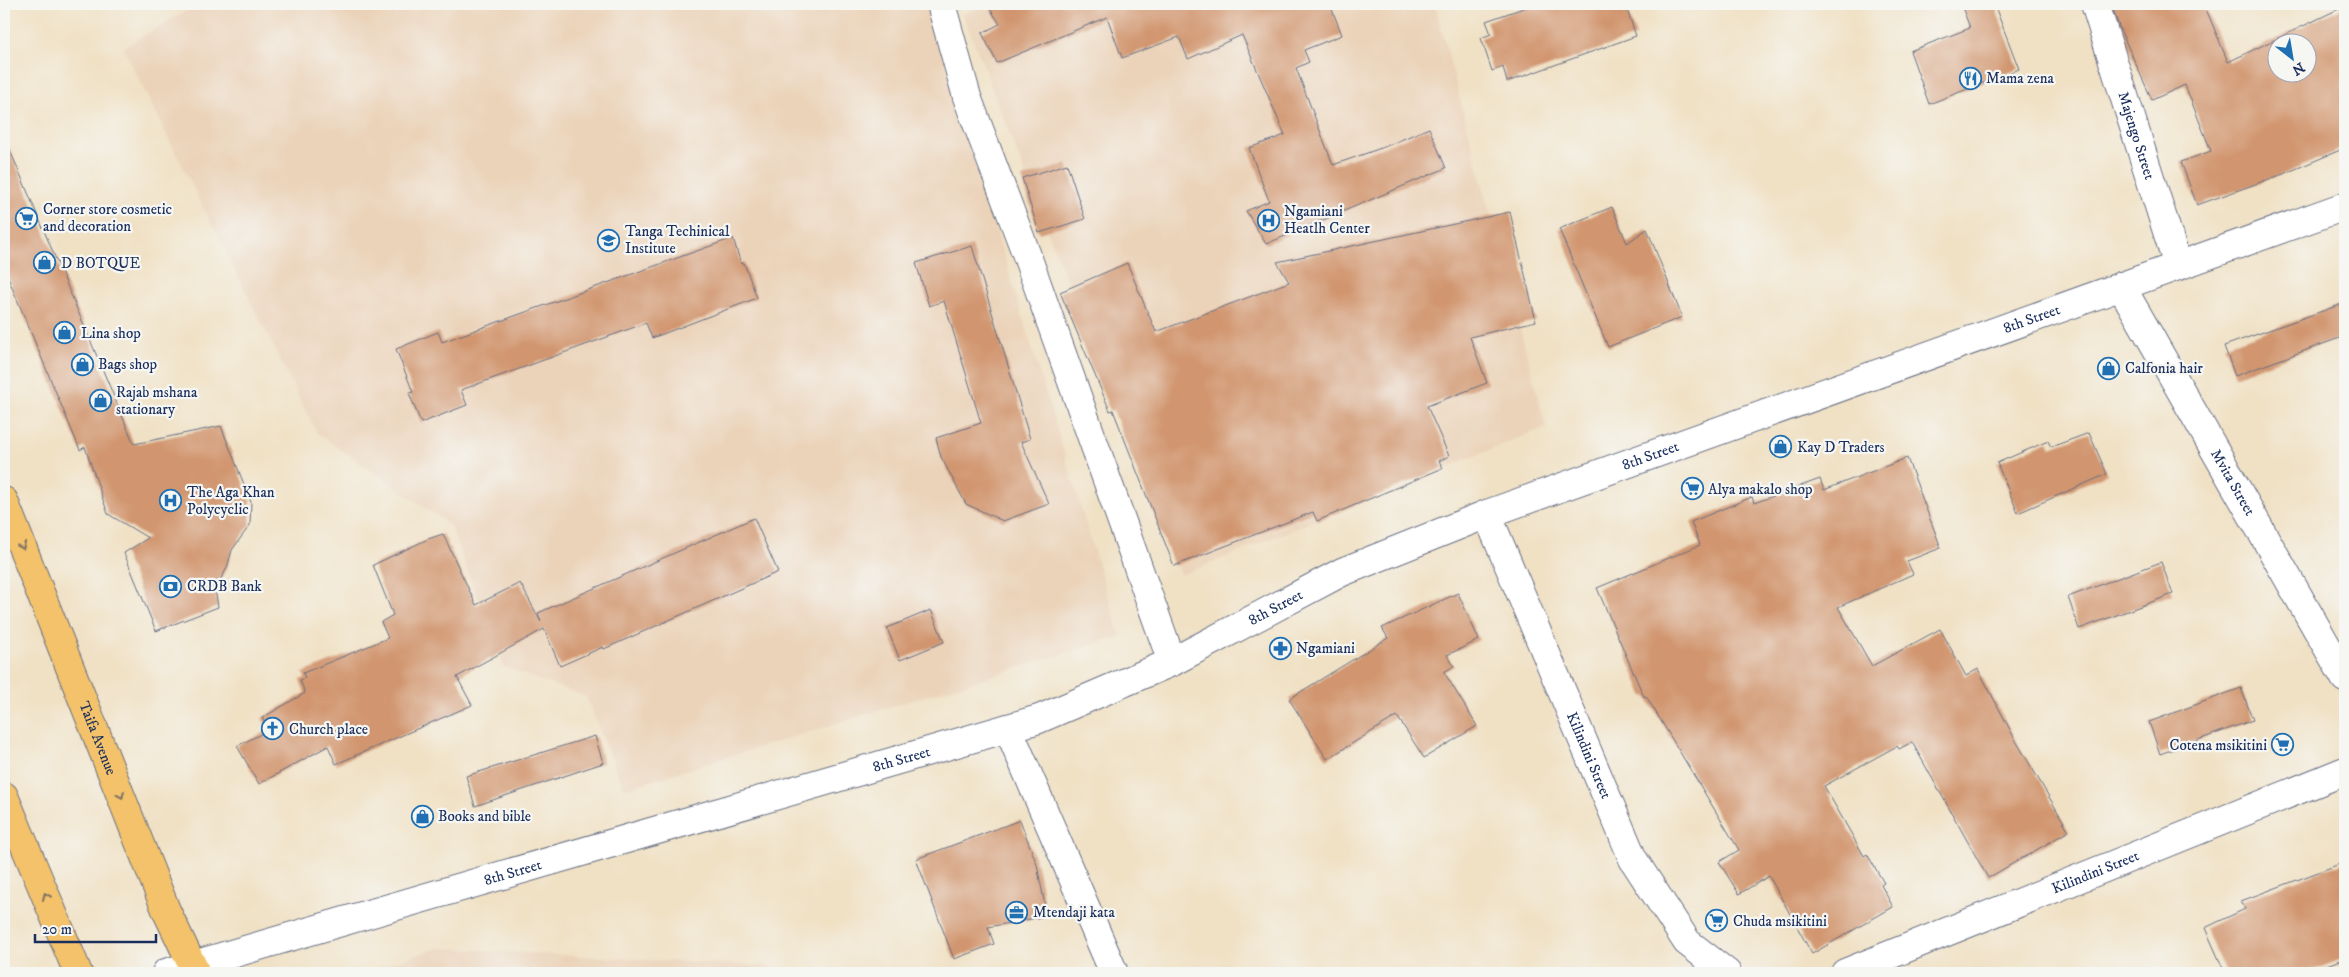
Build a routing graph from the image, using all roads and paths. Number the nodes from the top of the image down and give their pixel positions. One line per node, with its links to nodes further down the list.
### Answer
1 (941, 4): 8 (street)
2 (2095, 4): 4 (street, Majengo Street)
3 (2345, 206): 4 (street, 8th Street)
4 (2178, 266): 5 (street, 8th Street)
5 (2121, 286): 7 (street, 8th Street); 9 (street, Mvita Street)
6 (4, 501): 13 (main road, Taifa Avenue, one-way to 13)
7 (1487, 514): 8 (street, 8th Street); 17 (street, Kilindini Street)
8 (1172, 662): 10 (street, 8th Street)
9 (2345, 678)
10 (1008, 728): 13 (street, 8th Street); 16 (street)
11 (2345, 771): 18 (street, Kilindini Street)
12 (4, 796): 14 (main road, one-way to 12)
13 (194, 969): 15 (street, 8th Street)
14 (78, 973)
15 (166, 973)
16 (1114, 973)
17 (1727, 973)
18 (1845, 973)

